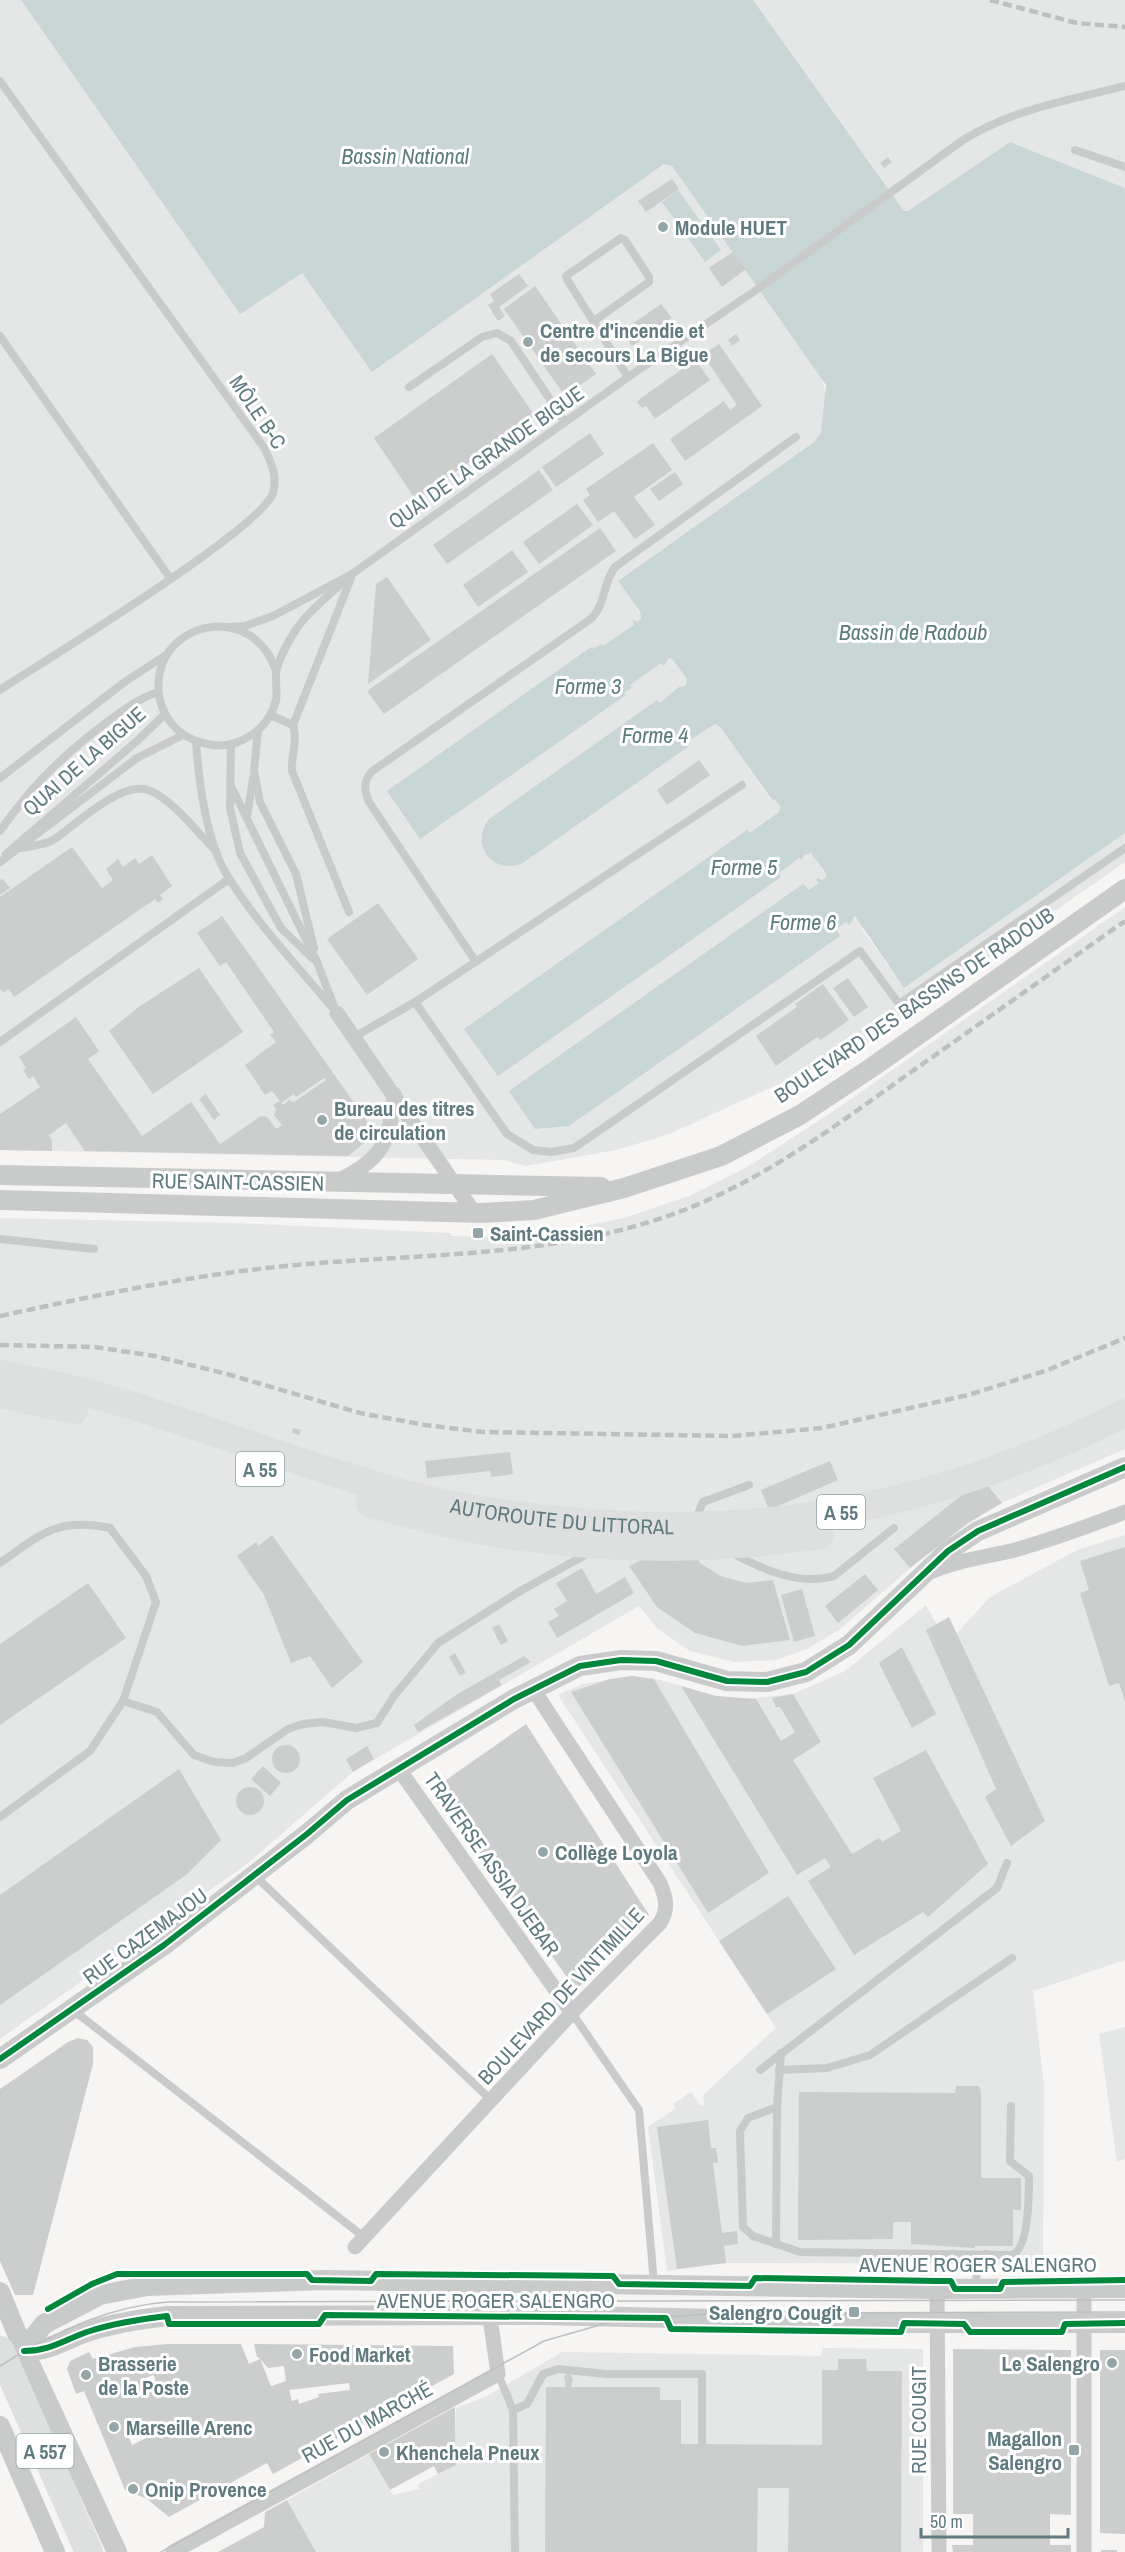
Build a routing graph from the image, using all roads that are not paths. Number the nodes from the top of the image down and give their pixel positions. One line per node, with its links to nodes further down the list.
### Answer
1 (0, 81): 12 (lane, MÔLE B-C)
2 (1125, 86): 7 (lane, QUAI DE LA GRANDE BIGUE)
3 (1075, 150): 4 (lane)
4 (1125, 166)
5 (594, 321): 5 (lane); 7 (lane)
6 (0, 336): 12 (lane)
7 (628, 377): 9 (lane, QUAI DE LA GRANDE BIGUE)
8 (409, 387): 9 (lane)
9 (566, 422): 11 (lane, QUAI DE LA GRANDE BIGUE)
10 (796, 437): 39 (lane)
11 (352, 574): 13 (lane, QUAI DE LA GRANDE BIGUE); 15 (lane, QUAI DE LA GRANDE BIGUE); 20 (lane)
12 (170, 578): 16 (lane, MÔLE B-C)
13 (231, 627): 14 (lane); 15 (lane)
14 (167, 654): 17 (lane); 26 (lane)
15 (276, 671): 19 (lane)
16 (0, 690)
17 (158, 692): 18 (lane); 30 (lane)
18 (165, 714): 22 (lane); 34 (lane, QUAI DE LA BIGUE)
19 (270, 715): 20 (lane); 21 (lane)
20 (292, 725): 37 (lane)
21 (258, 730): 24 (lane); 25 (lane)
22 (183, 735): 23 (lane); 31 (lane, QUAI DE LA BIGUE)
23 (196, 742): 24 (lane); 33 (lane)
24 (231, 745): 27 (lane)
25 (254, 771): 29 (lane); 38 (lane)
26 (0, 778)
27 (230, 784): 29 (lane); 38 (lane)
28 (742, 785): 39 (lane)
29 (246, 818): 38 (lane)
30 (0, 831)
31 (22, 848): 33 (lane); 34 (lane, QUAI DE LA BIGUE)
32 (1125, 848): 40 (lane)
33 (218, 853): 35 (lane)
34 (0, 861)
35 (229, 879): 41 (lane); 43 (lane)
36 (1125, 889): 48 (street, BOULEVARD DES BASSINS DE RADOUB)
37 (349, 912)
38 (317, 962): 41 (lane)
39 (476, 962): 40 (lane)
40 (415, 1002): 42 (lane)
41 (337, 1014): 42 (street)
42 (354, 1038): 44 (street)
43 (0, 1042)
44 (394, 1094): 46 (street); 47 (street)
45 (0, 1174): 46 (street, RUE SAINT-CASSIEN)
46 (336, 1182): 47 (street, RUE SAINT-CASSIEN)
47 (456, 1183): 48 (street, BOULEVARD DES BASSINS DE RADOUB); 50 (street)
48 (624, 1188): 50 (street, BOULEVARD DES BASSINS DE RADOUB)
49 (0, 1200): 50 (street, RUE SAINT-CASSIEN)
50 (475, 1214)
51 (0, 1239): 52 (lane)
52 (94, 1249)
53 (0, 1374): 55 (highway, AUTOROUTE DU LITTORAL / A 55)
54 (0, 1394): 56 (highway, AUTOROUTE DU LITTORAL / A 55)
55 (1125, 1413)
56 (1125, 1433)
57 (1125, 1467): 63 (street, RUE CAZEMAJOU)
58 (749, 1485): 60 (lane)
59 (1125, 1512): 63 (street)
60 (694, 1522): 61 (lane); 65 (lane)
61 (894, 1528)
62 (0, 1563): 65 (lane)
63 (925, 1575): 64 (street, RUE CAZEMAJOU)
64 (533, 1689): 66 (street, RUE CAZEMAJOU); 72 (street, BOULEVARD DE VINTIMILLE)
65 (123, 1701): 67 (lane)
66 (398, 1768): 69 (street, RUE CAZEMAJOU); 72 (street, TRAVERSE ASSIA DJEBAR)
67 (0, 1817)
68 (1007, 1863): 73 (lane)
69 (254, 1875): 71 (street, RUE CAZEMAJOU); 77 (lane)
70 (1012, 1958): 76 (lane)
71 (71, 2009): 74 (street, RUE CAZEMAJOU); 80 (lane)
72 (572, 2013): 77 (street, BOULEVARD DE VINTIMILLE); 84 (lane)
73 (781, 2053): 75 (lane); 76 (lane)
74 (0, 2060)
75 (760, 2070)
76 (779, 2070): 79 (lane)
77 (491, 2100): 80 (street, BOULEVARD DE VINTIMILLE)
78 (1011, 2106): 82 (lane)
79 (777, 2107): 81 (lane); 81 (lane)
80 (359, 2242)
81 (776, 2244): 82 (lane)
82 (986, 2254): 87 (lane)
83 (485, 2282): 84 (street, AVENUE ROGER SALENGRO); 90 (street); 94 (street, AVENUE ROGER SALENGRO)
84 (655, 2284): 86 (street, AVENUE ROGER SALENGRO)
85 (1125, 2288): 88 (street, AVENUE ROGER SALENGRO)
86 (937, 2289): 87 (street, AVENUE ROGER SALENGRO); 91 (street, RUE COUGIT)
87 (976, 2289): 88 (street, AVENUE ROGER SALENGRO)
88 (1084, 2290): 93 (street)
89 (0, 2292): 94 (street)
90 (490, 2315): 91 (street, AVENUE ROGER SALENGRO); 94 (street, AVENUE ROGER SALENGRO); 95 (street)
91 (938, 2323): 93 (street, AVENUE ROGER SALENGRO); 105 (street, RUE COUGIT)
92 (1125, 2323): 93 (street, AVENUE ROGER SALENGRO)
93 (1085, 2324): 106 (street)
94 (12, 2351): 96 (street, AVENUE ROGER SALENGRO); 101 (highway, A 557); 102 (street)
95 (498, 2374): 97 (lane); 103 (street, RUE DU MARCHÉ)
96 (0, 2378)
97 (513, 2410): 99 (lane); 104 (lane)
98 (0, 2426): 100 (street)
99 (702, 2443)
100 (55, 2552)
101 (89, 2552)
102 (117, 2552)
103 (173, 2552)
104 (514, 2552)
105 (939, 2552)
106 (1084, 2552)

